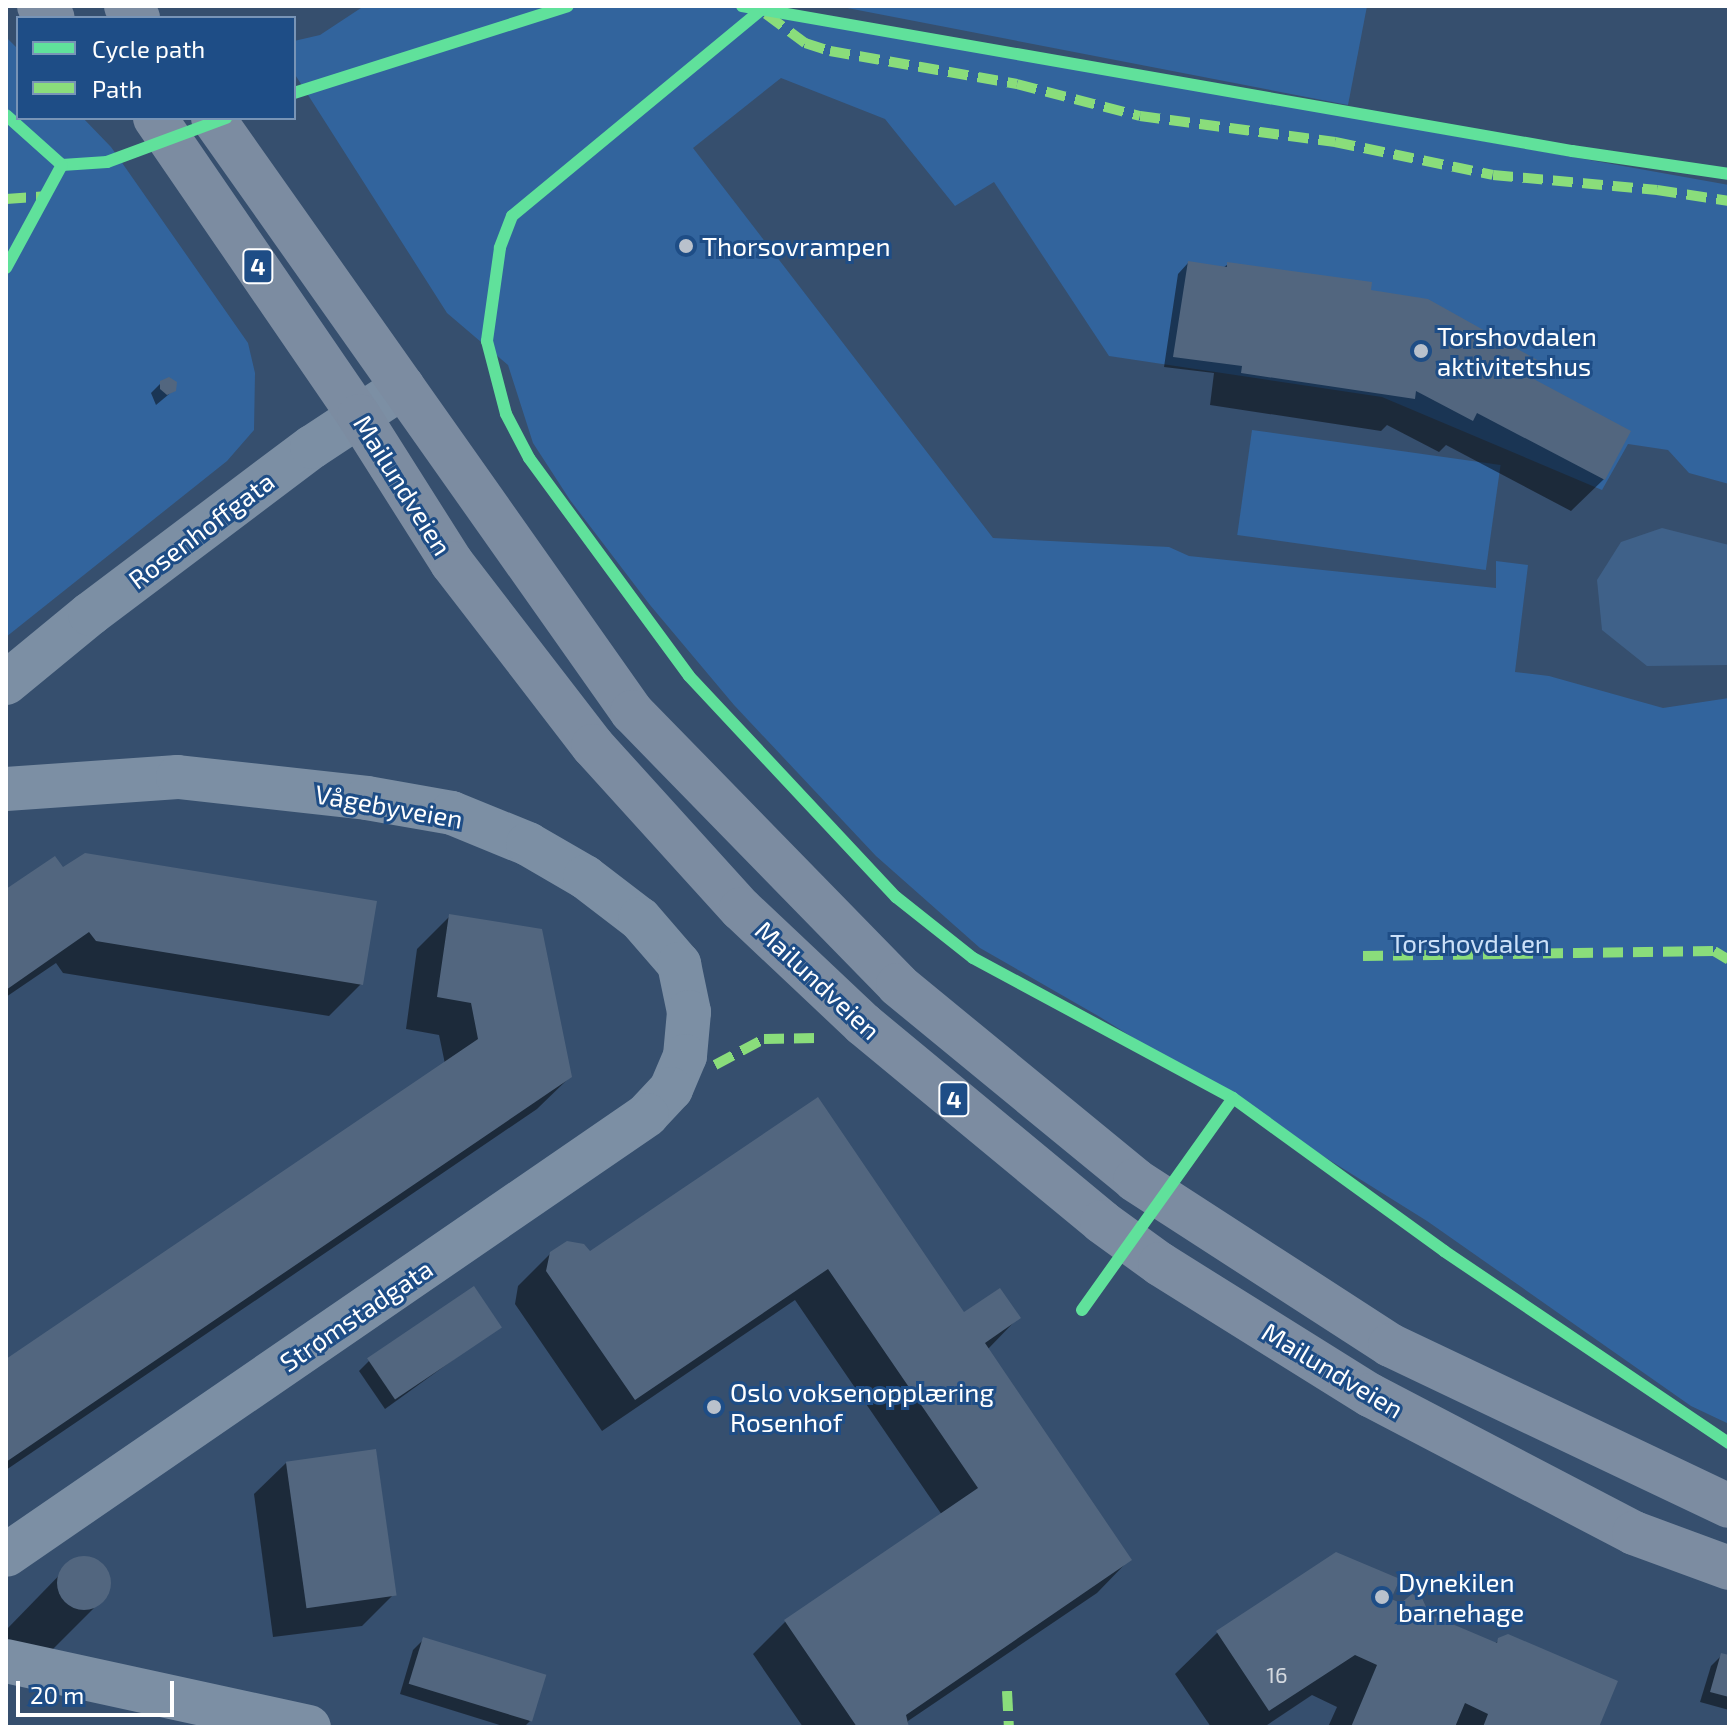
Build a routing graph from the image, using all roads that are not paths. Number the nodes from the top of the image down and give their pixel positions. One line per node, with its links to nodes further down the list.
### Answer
1 (156, 120): 4 (main road, Mailundveien / 4)
2 (214, 120): 3 (main road, Mailundveien / 4)
3 (403, 387): 4 (street, Rosenhoffgata); 8 (main road, Mailundveien / 4)
4 (359, 416): 5 (street, Rosenhoffgata); 10 (main road, Mailundveien / 4)
5 (6, 683)
6 (6, 789): 7 (street, Vågebyveien)
7 (685, 1056): 9 (street, Strømstadgata)
8 (1729, 1506)
9 (6, 1555)
10 (1729, 1568)
11 (6, 1661): 12 (street)
12 (309, 1727)

